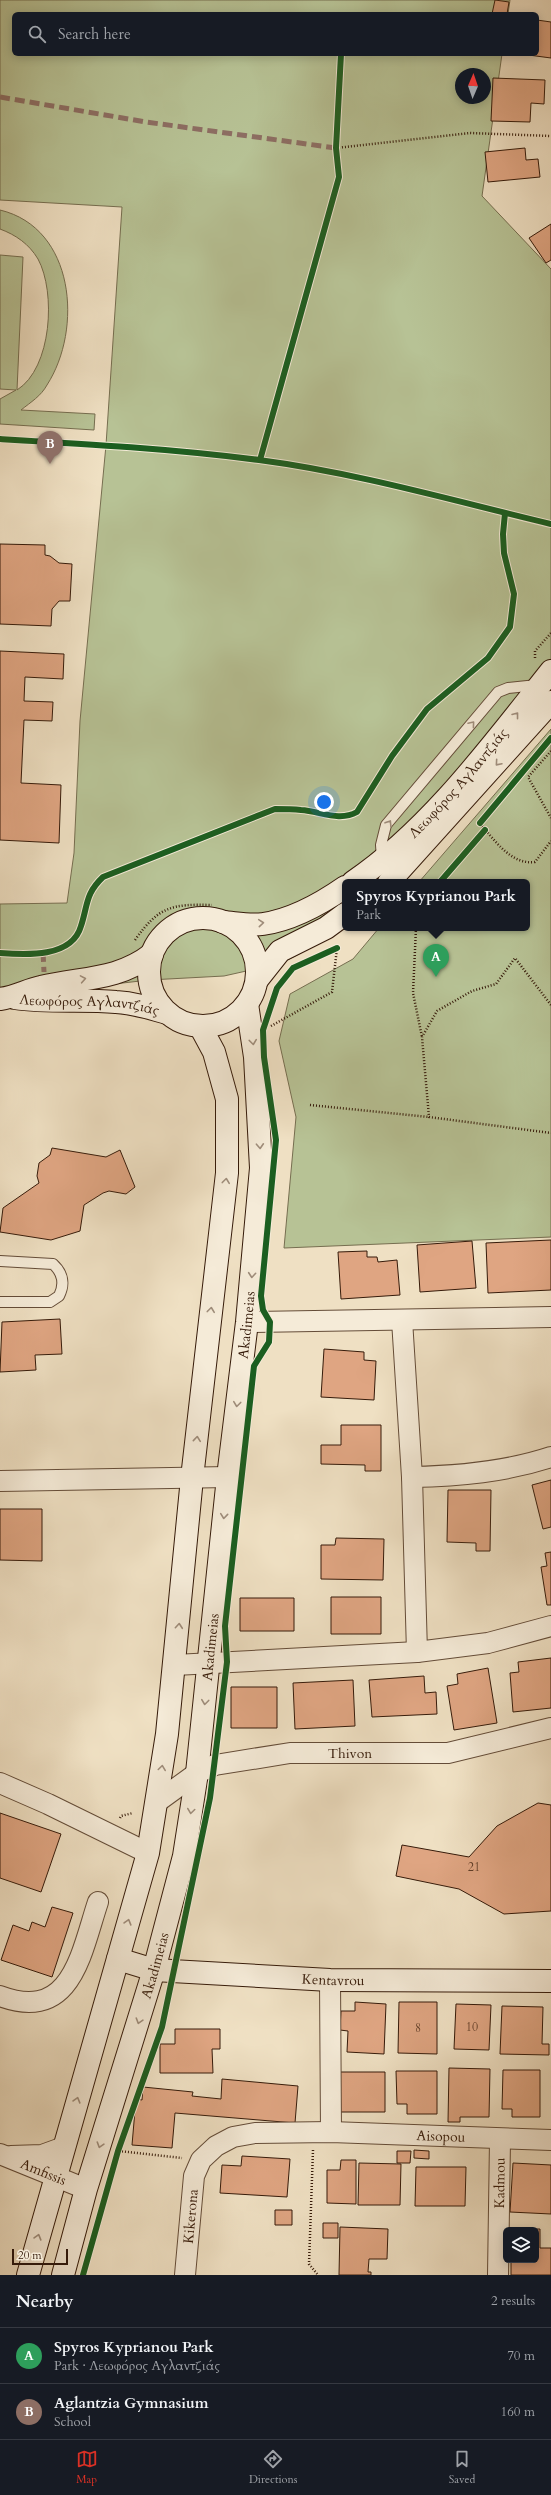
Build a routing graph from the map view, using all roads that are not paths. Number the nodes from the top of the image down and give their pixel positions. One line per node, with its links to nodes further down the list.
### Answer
1 (547, 686): 2 (main road, Λεωφόρος Αγλαντζιάς, one-way to 1); 2 (lane, one-way to 1); 4 (main road, Λεωφόρος Αγλαντζιάς, one-way to 4)
2 (382, 861): 3 (main road, Λεωφόρος Αγλαντζιάς)
3 (357, 879)
4 (393, 879)
5 (342, 889): 6 (main road, one-way to 5)
6 (221, 914): 8 (main road); 9 (main road)
7 (342, 916): 9 (main road)
8 (152, 954): 10 (main road, Λεωφόρος Αγλαντζιάς, one-way to 8); 12 (main road)
9 (256, 980): 11 (main road)
10 (6, 998): 12 (main road, Λεωφόρος Αγλαντζιάς)
11 (247, 1004): 13 (main road); 18 (main road, Akadimeias, one-way to 18)
12 (167, 1013): 13 (main road)
13 (200, 1026): 22 (main road, one-way to 13)
14 (0, 1261): 15 (lane)
15 (0, 1302)
16 (551, 1317): 17 (street)
17 (402, 1320): 18 (street); 21 (street)
18 (247, 1322): 20 (main road, Akadimeias, one-way to 20)
19 (551, 1457): 21 (street)
20 (228, 1477): 22 (street); 26 (main road, Akadimeias, one-way to 26)
21 (412, 1477): 25 (street)
22 (192, 1478): 23 (street); 27 (main road, one-way to 22)
23 (0, 1481)
24 (551, 1626): 25 (street)
25 (417, 1652): 26 (street)
26 (209, 1663): 27 (street); 29 (main road, Akadimeias, one-way to 29)
27 (175, 1665): 31 (main road, one-way to 27)
28 (551, 1728): 29 (street, Thivon)
29 (197, 1773): 31 (street, Thivon); 35 (main road, Akadimeias, one-way to 35)
30 (0, 1783): 32 (street)
31 (157, 1802): 32 (main road)
32 (148, 1852): 34 (main road, one-way to 32)
33 (98, 1902): 38 (street)
34 (118, 1959): 35 (main road, Kentavrou); 42 (main road, one-way to 34)
35 (154, 1970): 36 (main road, Kentavrou); 46 (main road, Akadimeias, one-way to 46)
36 (330, 1980): 37 (main road, Kentavrou); 39 (street)
37 (551, 1982)
38 (0, 1996)
39 (323, 2132): 40 (street, Aisopou); 44 (street, Aisopou)
40 (500, 2140): 41 (street, Aisopou); 50 (street, Kadmou)
41 (551, 2140)
42 (64, 2147): 43 (street); 45 (main road)
43 (2, 2155): 45 (street, Amfissis)
44 (195, 2159): 49 (street, Kikerona)
45 (55, 2178): 46 (street, Amfissis); 47 (main road, one-way to 45)
46 (86, 2189): 48 (main road, Akadimeias)
47 (28, 2275)
48 (63, 2275)
49 (186, 2275)
50 (498, 2275)

